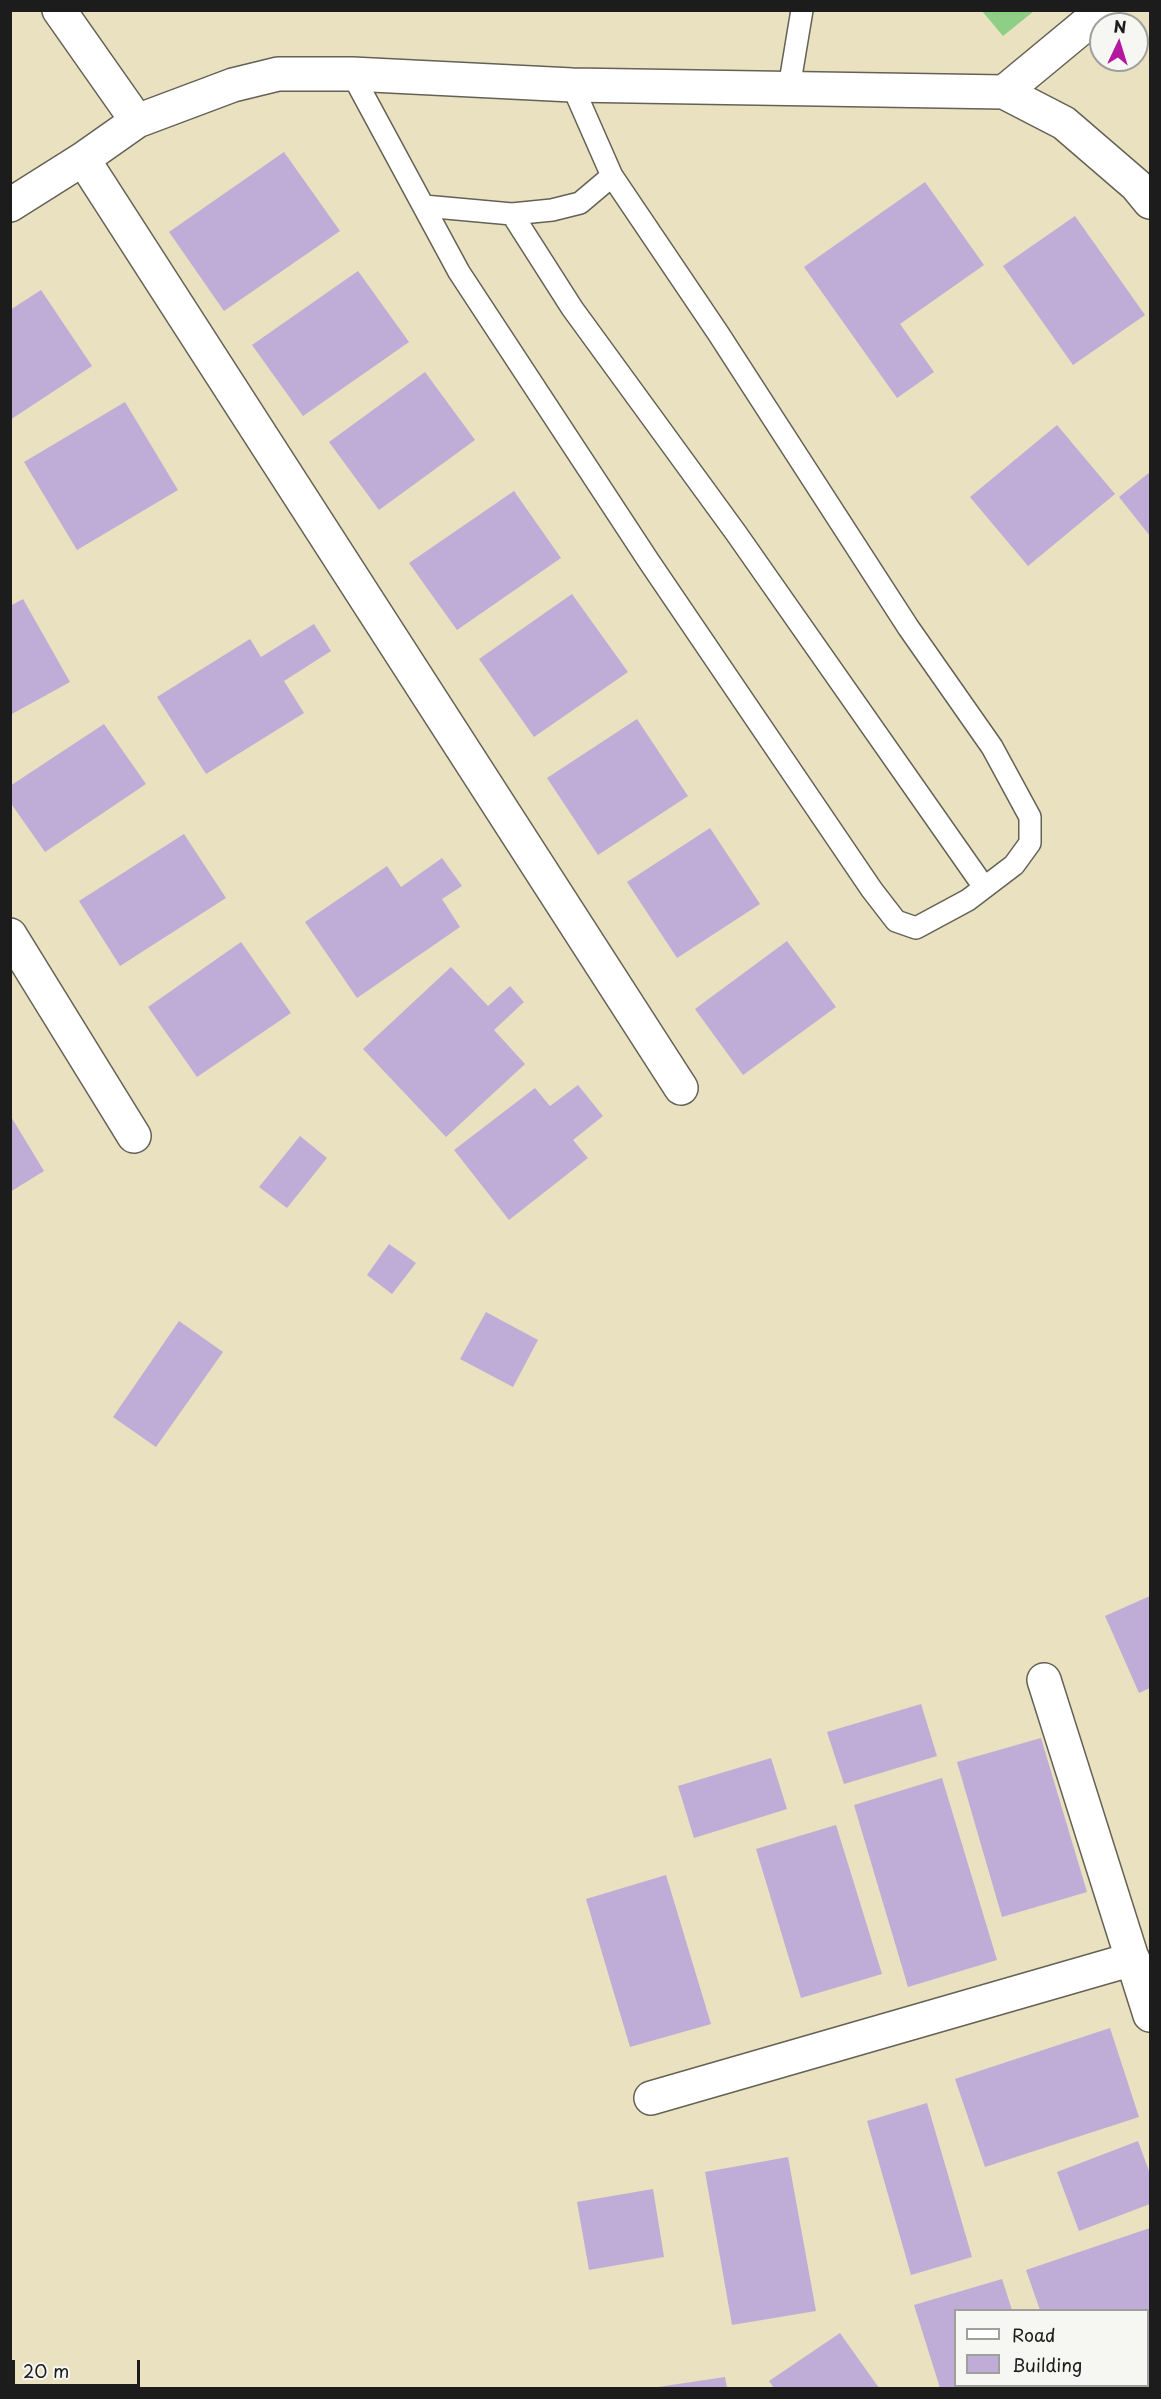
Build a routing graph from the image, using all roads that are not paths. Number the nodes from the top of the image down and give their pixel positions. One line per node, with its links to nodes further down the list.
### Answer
1 (59, 10): 8 (street)
2 (802, 10): 6 (lane)
3 (1103, 10): 7 (street)
4 (352, 74): 5 (street); 8 (street); 13 (lane)
5 (572, 85): 6 (street); 10 (lane)
6 (789, 88): 7 (street)
7 (1004, 92): 11 (street)
8 (137, 121): 9 (street)
9 (83, 159): 12 (street); 17 (street)
10 (612, 176): 14 (lane); 15 (lane)
11 (1150, 202)
12 (10, 205)
13 (424, 206): 14 (lane); 15 (lane)
14 (512, 214): 15 (lane)
15 (984, 887)
16 (10, 935): 18 (street)
17 (681, 1088)
18 (134, 1136)
19 (1044, 1680): 20 (street)
20 (1133, 1959): 21 (street); 22 (street)
21 (1150, 2016)
22 (651, 2098)

